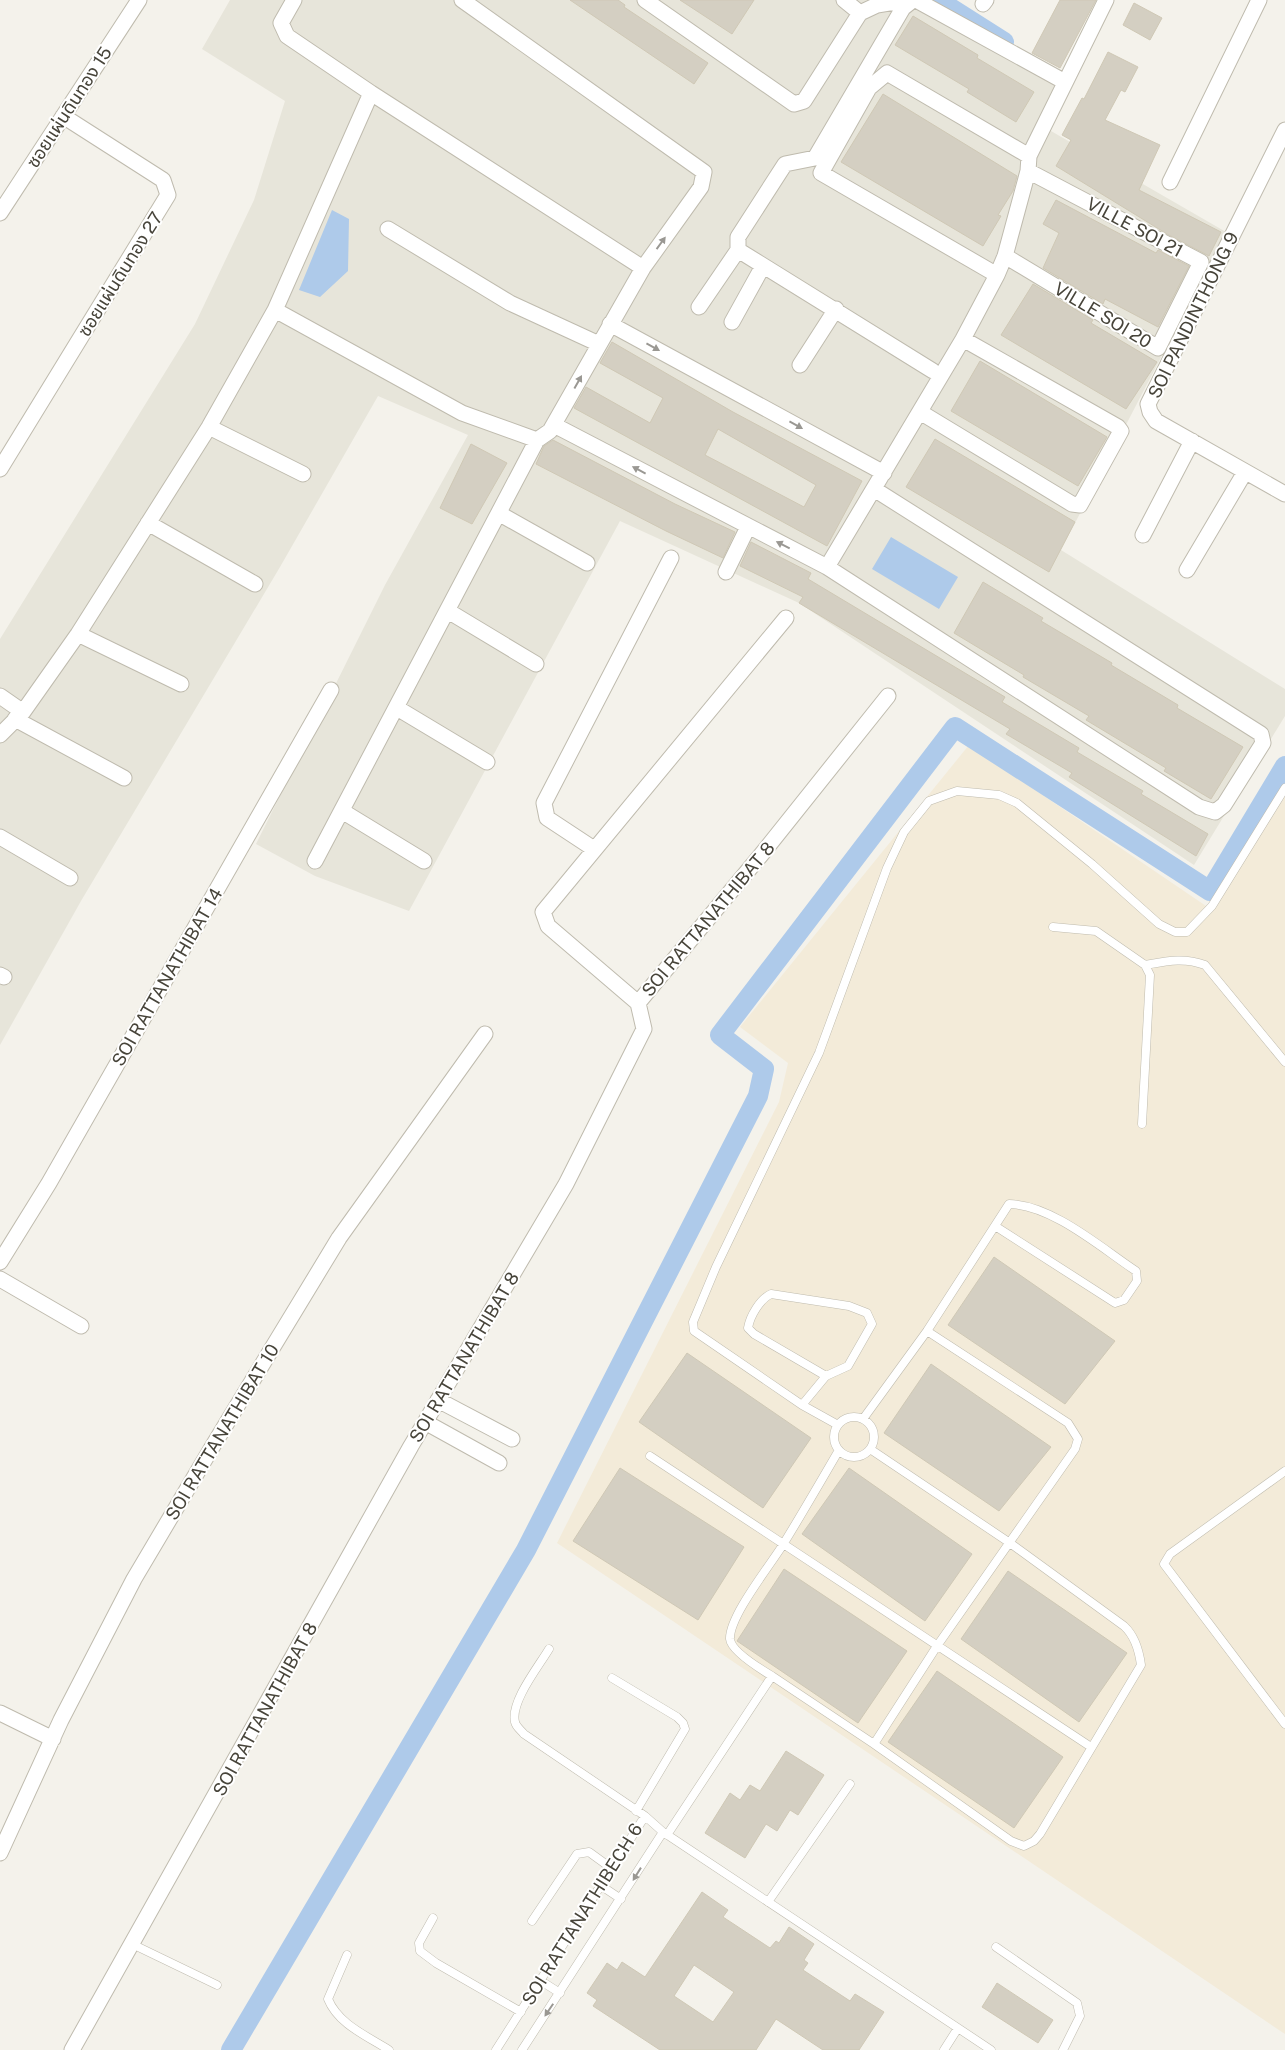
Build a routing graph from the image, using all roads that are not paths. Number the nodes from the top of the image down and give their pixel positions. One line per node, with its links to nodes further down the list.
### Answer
1 (138, 0): 13 (street, ซอยแผ่นดินทอง 15)
2 (294, 0): 12 (street)
3 (462, 0): 22 (street, one-way to 3)
4 (645, 0): 10 (street)
5 (844, 0): 10 (street)
6 (907, 0): 10 (street)
7 (914, 0): 11 (street); 19 (street)
8 (1106, 0): 11 (street)
9 (1259, 0): 16 (street)
10 (860, 13)
11 (1065, 82): 15 (street)
12 (371, 93): 22 (street); 27 (street)
13 (64, 116): 17 (street, ซอยแผ่นดินทอง 15); 39 (street, ซอยแผ่นดินทอง 27)
14 (1285, 130): 38 (street, SOI PANDINTHONG 9)
15 (1028, 163): 20 (street); 23 (street); 24 (street, VILLE SOI 21)
16 (1170, 182)
17 (0, 213)
18 (388, 228): 31 (street)
19 (738, 250): 21 (street); 25 (street)
20 (1005, 256): 23 (street); 24 (street, VILLE SOI 20)
21 (764, 266): 26 (street); 28 (street)
22 (643, 268): 29 (street)
23 (997, 275): 30 (street)
24 (1180, 302)
25 (700, 307)
26 (836, 309): 32 (street); 33 (street)
27 (275, 310): 36 (street); 37 (street)
28 (732, 322)
29 (610, 324): 31 (street); 40 (street, one-way to 40)
30 (963, 339): 34 (street); 34 (street)
31 (599, 344): 35 (street, one-way to 31)
32 (800, 365)
33 (933, 371)
34 (920, 412): 40 (street)
35 (554, 424): 37 (street); 47 (street, one-way to 35)
36 (209, 427): 42 (street); 46 (street)
37 (537, 440): 45 (street)
38 (1192, 441): 41 (street, SOI PANDINTHONG 9); 48 (street)
39 (0, 469)
40 (884, 472): 43 (street)
41 (1245, 472): 44 (street, SOI PANDINTHONG 9); 52 (street)
42 (303, 474)
43 (874, 489): 51 (street); 51 (street)
44 (1285, 494)
45 (500, 514): 50 (street); 55 (street)
46 (148, 523): 54 (street); 57 (street)
47 (748, 527): 51 (street, one-way to 47); 53 (street)
48 (1143, 535)
49 (671, 558): 71 (street)
50 (587, 563)
51 (827, 567)
52 (1187, 570)
53 (726, 572)
54 (255, 584)
55 (448, 611): 58 (street); 63 (street)
56 (786, 618): 71 (street)
57 (78, 634): 59 (street); 64 (street)
58 (536, 664)
59 (181, 684)
60 (330, 690): 82 (street, SOI RATTANATHIBAT 14)
61 (0, 696): 64 (street)
62 (888, 696): 77 (street, SOI RATTANATHIBAT 8)
63 (397, 708): 66 (street); 69 (street)
64 (19, 715): 65 (street); 67 (street)
65 (0, 735)
66 (486, 762)
67 (124, 778)
68 (1285, 788): 88 (lane)
69 (342, 811): 72 (street); 73 (street)
70 (0, 837): 74 (street)
71 (594, 848): 77 (street)
72 (315, 861)
73 (424, 862)
74 (70, 878)
75 (1053, 926): 76 (lane)
76 (1145, 965): 79 (lane); 80 (lane)
77 (638, 1003): 87 (street, SOI RATTANATHIBAT 8)
78 (485, 1034): 106 (street, SOI RATTANATHIBAT 10)
79 (1285, 1062)
80 (1142, 1124)
81 (995, 1226): 81 (lane); 85 (lane)
82 (0, 1262)
83 (0, 1279): 84 (street)
84 (80, 1326)
85 (927, 1331): 89 (lane); 99 (lane)
86 (826, 1376): 86 (lane); 88 (lane)
87 (438, 1400): 90 (street, SOI RATTANATHIBAT 8); 92 (street)
88 (802, 1404): 91 (lane)
89 (862, 1419): 91 (lane); 93 (lane)
90 (425, 1422): 96 (street); 120 (street, SOI RATTANATHIBAT 8)
91 (838, 1425): 94 (lane)
92 (512, 1439)
93 (870, 1448): 94 (lane); 99 (lane)
94 (839, 1450): 98 (lane)
95 (650, 1456): 98 (lane)
96 (499, 1463)
97 (1285, 1470): 105 (lane)
98 (784, 1543): 100 (lane); 102 (lane)
99 (1010, 1543): 100 (lane); 108 (lane)
100 (937, 1646): 107 (lane); 108 (lane)
101 (549, 1649): 110 (lane)
102 (772, 1676): 107 (lane); 112 (lane)
103 (612, 1678): 110 (lane)
104 (0, 1713): 106 (street)
105 (1285, 1724)
106 (53, 1739): 113 (street, SOI RATTANATHIBAT 10)
107 (874, 1744): 108 (lane)
108 (1091, 1747)
109 (850, 1784): 117 (lane)
110 (636, 1811): 111 (lane)
111 (645, 1816): 112 (lane, SOI RATTANATHIBECH 6); 114 (lane, SOI RATTANATHIBECH 6)
112 (665, 1834): 116 (lane, SOI RATTANATHIBECH 6, one-way to 116); 117 (lane)
113 (0, 1853)
114 (611, 1868): 115 (lane, SOI RATTANATHIBECH 6); 119 (lane)
115 (600, 1885): 116 (lane); 123 (lane, SOI RATTANATHIBECH 6)
116 (621, 1899): 125 (lane, SOI RATTANATHIBECH 6)
117 (768, 1902): 127 (lane)
118 (433, 1918): 126 (lane)
119 (532, 1920)
120 (132, 1944): 124 (lane); 128 (street, SOI RATTANATHIBAT 8)
121 (996, 1947): 134 (lane)
122 (347, 1955): 129 (lane)
123 (541, 1980): 125 (lane); 126 (lane, SOI RATTANATHIBECH 6)
124 (217, 1985)
125 (560, 1993): 131 (lane, SOI RATTANATHIBECH 6, one-way to 131)
126 (521, 2012): 130 (lane, SOI RATTANATHIBECH 6)
127 (958, 2028): 132 (lane); 133 (lane)
128 (72, 2050)
129 (389, 2050)
130 (496, 2050)
131 (522, 2050)
132 (944, 2050)
133 (991, 2050)
134 (1063, 2050)

